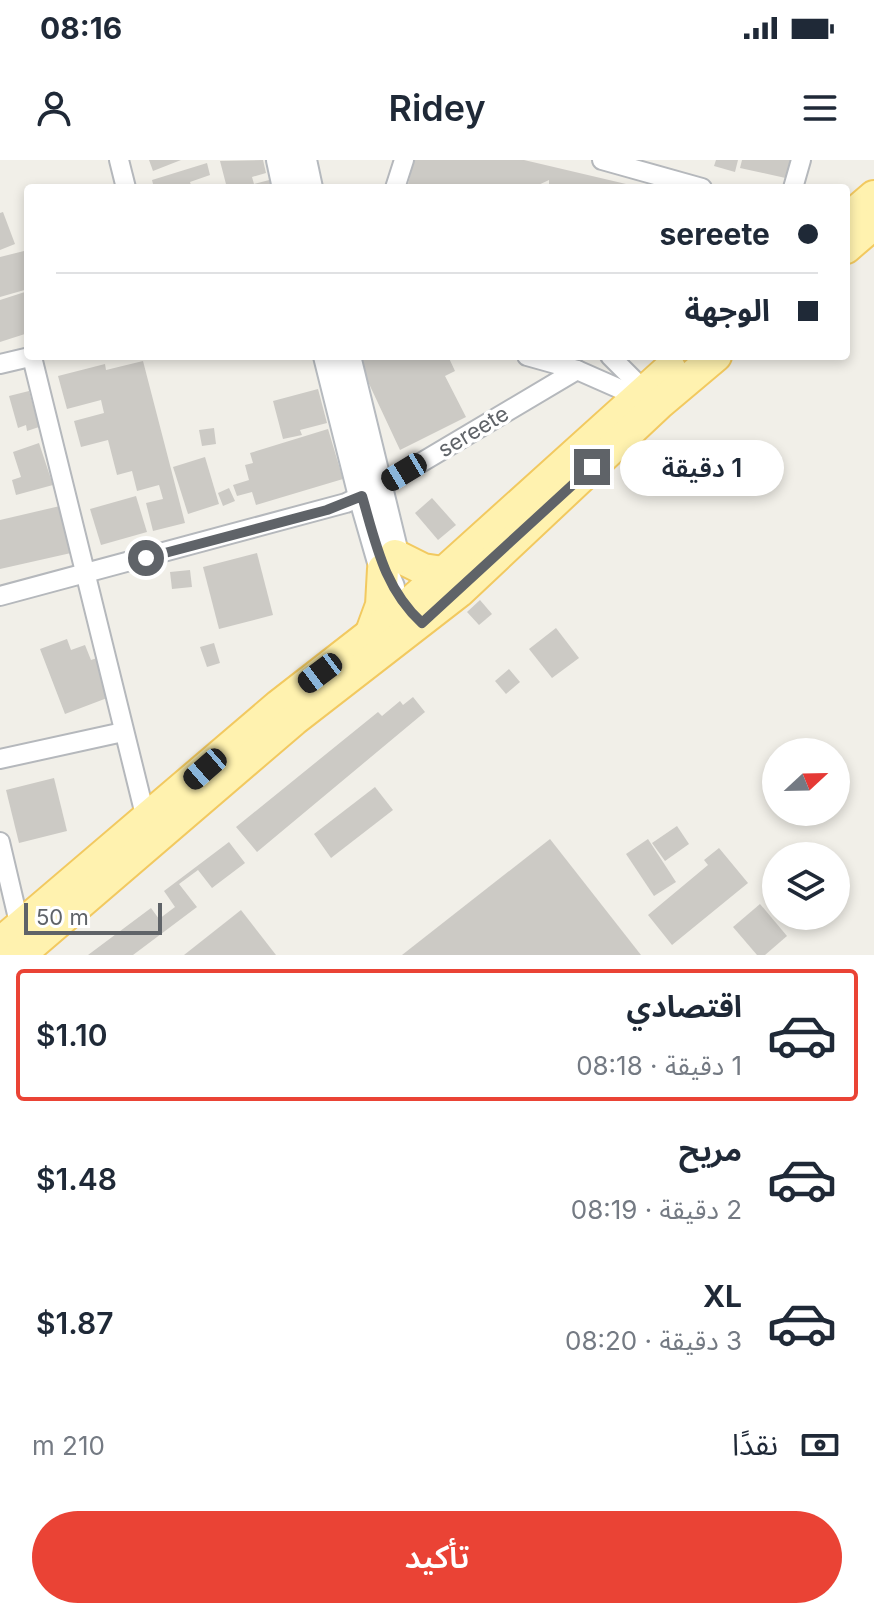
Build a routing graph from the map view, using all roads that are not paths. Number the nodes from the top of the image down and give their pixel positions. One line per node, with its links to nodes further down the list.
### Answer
1 (119, 160): 8 (street)
2 (280, 160): 9 (main road)
3 (303, 160): 10 (main road)
4 (404, 160): 11 (street)
5 (602, 160): 7 (street)
6 (801, 160): 13 (street)
7 (635, 172): 12 (street)
8 (125, 184)
9 (285, 184)
10 (308, 184)
11 (396, 184)
12 (685, 184)
13 (794, 184)
14 (874, 196): 15 (main road)
15 (850, 217)
16 (874, 224): 17 (main road)
17 (850, 245)
18 (24, 358): 26 (street)
19 (34, 360): 32 (street)
20 (328, 360): 29 (main road)
21 (348, 360): 29 (main road)
22 (548, 360): 27 (street)
23 (614, 360): 28 (street)
24 (680, 360): 28 (main road)
25 (709, 360): 28 (main road)
26 (0, 364)
27 (585, 367): 28 (street); 29 (street, sereete)
28 (646, 397): 31 (main road); 34 (main road)
29 (371, 491): 30 (main road); 32 (street, sereete)
30 (389, 562): 31 (main road); 34 (main road); 35 (main road)
31 (443, 572): 34 (main road)
32 (86, 574): 33 (street, sereete); 36 (street)
33 (0, 596)
34 (413, 611): 35 (main road); 38 (main road)
35 (370, 635): 38 (main road)
36 (123, 732): 37 (street); 38 (street)
37 (0, 759)
38 (150, 831): 40 (main road)
39 (0, 842): 40 (street)
40 (14, 942)

